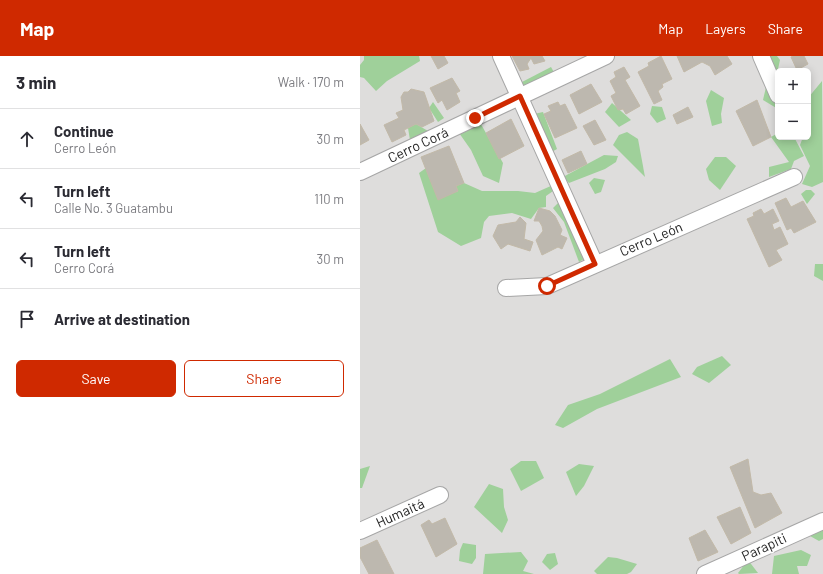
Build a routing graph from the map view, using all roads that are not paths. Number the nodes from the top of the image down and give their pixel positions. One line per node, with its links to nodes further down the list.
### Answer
1 (500, 56): 5 (street)
2 (606, 56): 5 (street, Cerro Corá)
3 (761, 56): 4 (street)
4 (775, 88)
5 (520, 96): 6 (street, Cerro Corá); 8 (street)
6 (360, 172)
7 (794, 177): 8 (street, Cerro León)
8 (595, 264): 9 (street, Cerro León)
9 (506, 288)
10 (440, 495): 12 (street, Humaitá)
11 (823, 521): 13 (street, Parapiti)
12 (360, 531)
13 (705, 574)

